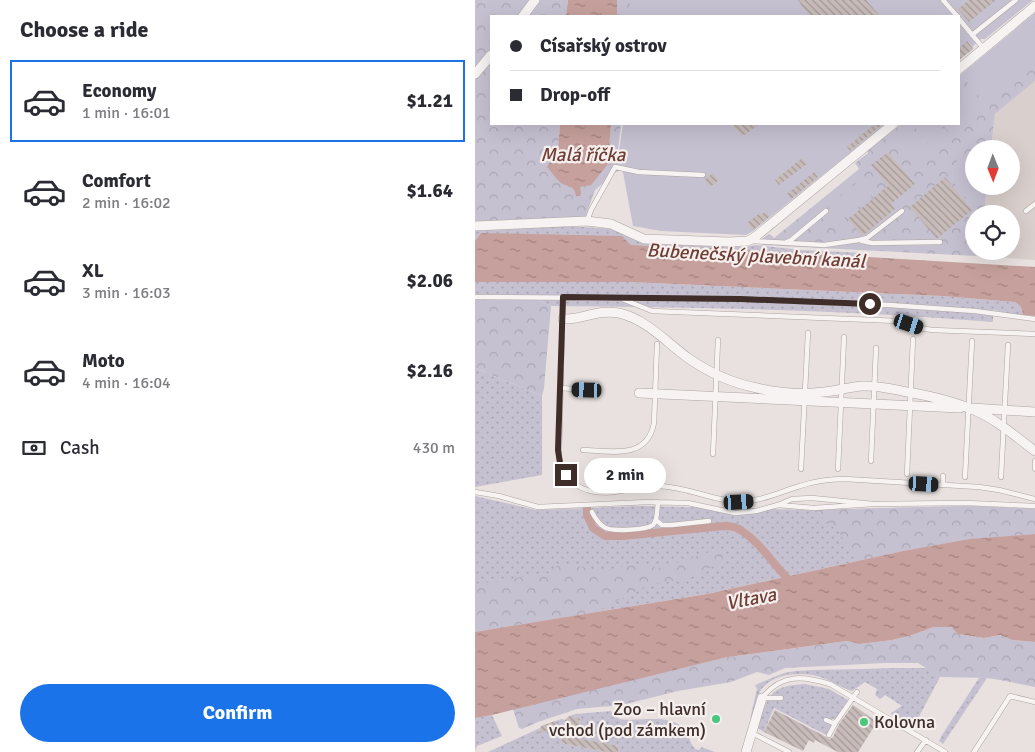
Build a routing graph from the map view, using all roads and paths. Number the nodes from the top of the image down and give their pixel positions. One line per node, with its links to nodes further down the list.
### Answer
1 (535, 0): 5 (street)
2 (943, 0): 6 (lane)
3 (1017, 0): 8 (lane)
4 (1035, 6): 9 (street)
5 (524, 15)
6 (956, 15)
7 (960, 20): 8 (lane)
8 (972, 35): 9 (lane)
9 (984, 48): 11 (street)
10 (490, 56): 12 (street)
11 (960, 68)
12 (475, 74)
13 (892, 125): 21 (street)
14 (703, 175): 19 (lane)
15 (1035, 204): 18 (lane)
16 (826, 211): 24 (lane)
17 (902, 211): 22 (lane)
18 (1026, 211)
19 (587, 221): 20 (street); 21 (street)
20 (475, 226)
21 (748, 240): 24 (lane)
22 (859, 240): 23 (lane); 24 (lane)
23 (940, 242)
24 (783, 244)
25 (475, 297): 26 (lane)
26 (563, 297): 27 (lane); 28 (lane)
27 (618, 297): 29 (lane); 30 (lane)
28 (563, 319): 41 (street); 43 (lane)
29 (1035, 319)
30 (951, 330): 32 (lane); 34 (lane)
31 (808, 333): 50 (lane)
32 (1035, 334)
33 (844, 337): 44 (lane)
34 (951, 337)
35 (913, 339): 46 (lane)
36 (719, 340): 41 (lane)
37 (972, 340): 54 (lane)
38 (657, 344): 48 (lane)
39 (1008, 345): 55 (lane)
40 (877, 348): 42 (lane)
41 (717, 375): 49 (lane); 50 (street)
42 (875, 386): 44 (street); 46 (street); 52 (lane)
43 (561, 388): 45 (lane); 70 (lane)
44 (842, 389): 50 (street); 51 (lane)
45 (587, 390)
46 (911, 392): 53 (lane); 54 (street)
47 (639, 393): 48 (street)
48 (655, 394): 49 (street); 58 (lane)
49 (716, 397): 50 (street); 60 (lane)
50 (805, 397): 51 (street); 63 (lane)
51 (841, 402): 52 (street); 64 (lane)
52 (874, 403): 53 (street); 61 (lane)
53 (910, 405): 54 (street); 66 (lane)
54 (968, 408): 55 (street); 57 (street); 68 (lane)
55 (1005, 410): 56 (street); 57 (lane)
56 (1035, 412)
57 (1004, 428): 59 (street); 69 (lane)
58 (583, 450)
59 (1035, 451)
60 (713, 454)
61 (871, 461)
62 (1035, 461): 65 (lane)
63 (801, 469)
64 (838, 469)
65 (1035, 469)
66 (907, 474)
67 (943, 476): 70 (lane)
68 (965, 477)
69 (1001, 477)
70 (943, 485): 72 (lane)
71 (475, 492): 73 (lane)
72 (1035, 499)
73 (658, 502): 75 (lane); 78 (lane)
74 (873, 504): 75 (lane); 75 (lane); 76 (lane)
75 (778, 505)
76 (1035, 506)
77 (592, 512): 78 (lane)
78 (656, 520): 79 (lane)
79 (709, 521)
80 (857, 692): 81 (lane)
81 (853, 697): 82 (lane); 86 (lane); 89 (lane)
82 (763, 698): 83 (lane); 87 (street)
83 (781, 698)
84 (1035, 702): 94 (lane)
85 (826, 720): 86 (lane)
86 (837, 722): 88 (lane)
87 (751, 732): 90 (street); 91 (lane)
88 (829, 735)
89 (926, 740): 92 (lane); 93 (lane)
90 (745, 752)
91 (789, 752)
92 (917, 752)
93 (945, 752)
94 (974, 752)

